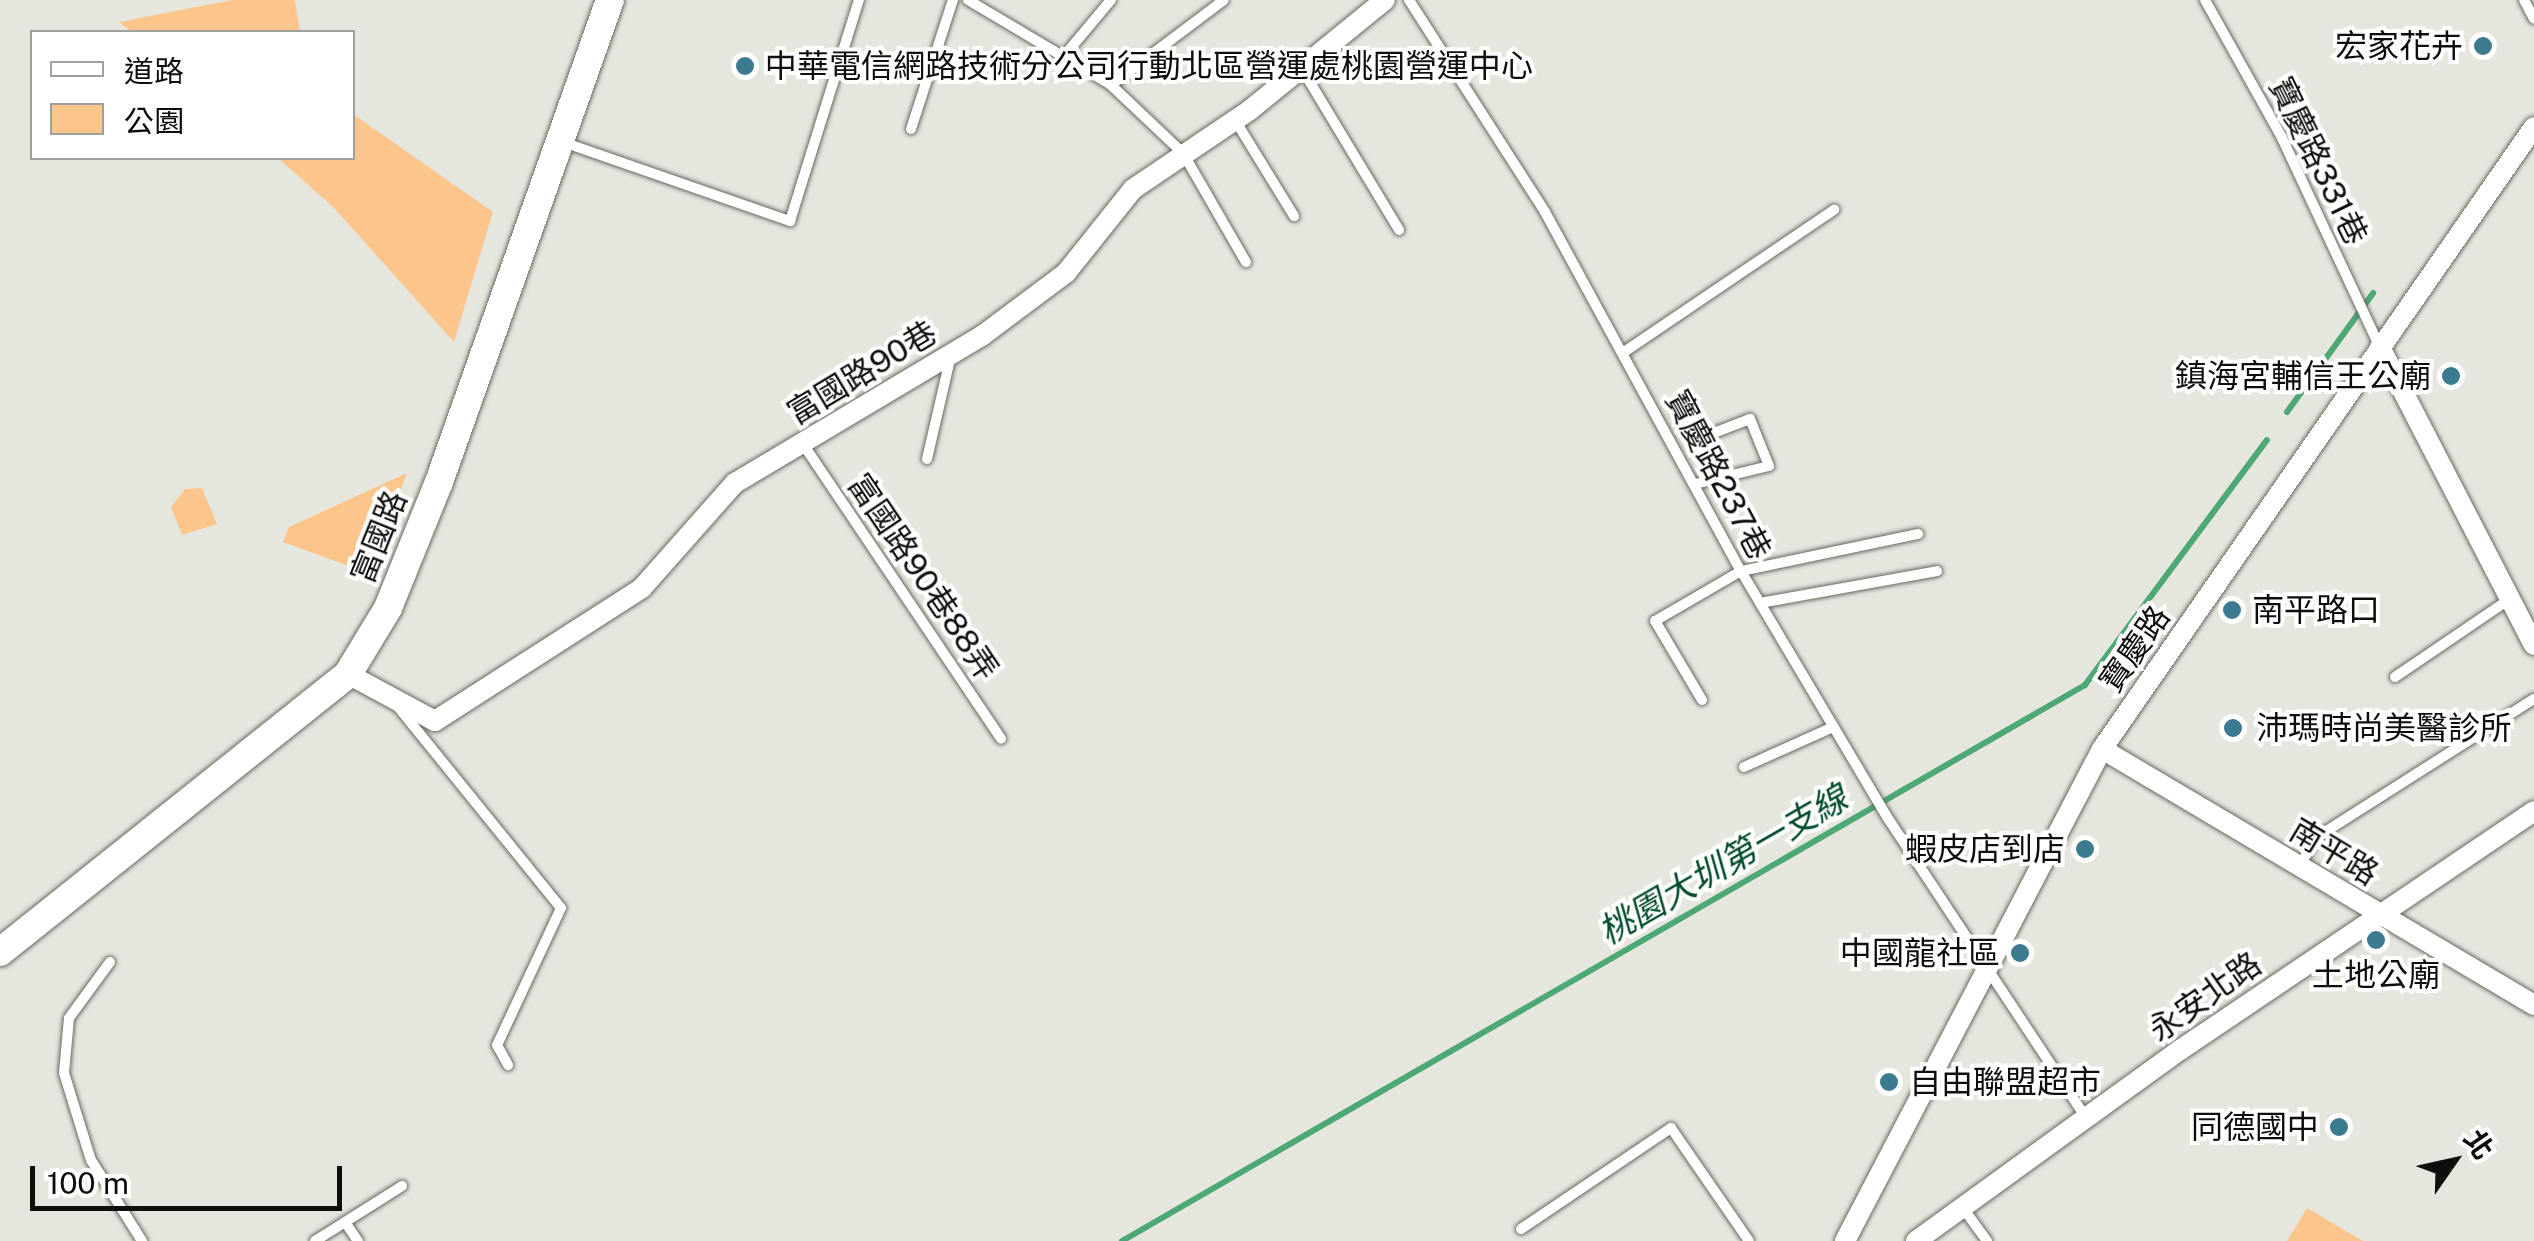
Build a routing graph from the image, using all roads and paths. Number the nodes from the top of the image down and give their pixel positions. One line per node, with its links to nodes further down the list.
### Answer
1 (610, 0): 18 (street, 富國路)
2 (859, 0): 18 (lane)
3 (954, 0): 17 (lane)
4 (968, 0): 12 (lane)
5 (1111, 0): 12 (lane)
6 (1224, 0): 14 (lane)
7 (1385, 0): 13 (street, 富國路90巷)
8 (1409, 0): 25 (lane, 寶慶路237巷)
9 (2205, 0): 24 (lane, 寶慶路331巷)
10 (2524, 0): 11 (lane)
11 (2534, 18)
12 (1064, 56): 14 (lane)
13 (1301, 68): 15 (street, 富國路90巷); 22 (lane)
14 (1111, 86): 19 (lane)
15 (1234, 120): 19 (street, 富國路90巷); 21 (lane)
16 (2534, 126): 24 (street, 寶慶路)
17 (911, 129)
18 (559, 141): 37 (street, 富國路)
19 (1183, 153): 23 (lane); 26 (street, 富國路90巷)
20 (1834, 210): 25 (lane)
21 (1294, 216)
22 (1399, 230)
23 (1246, 262)
24 (2380, 348): 34 (street); 44 (street, 寶慶路)
25 (1624, 352): 30 (lane, 寶慶路237巷)
26 (951, 354): 28 (street, 富國路90巷); 29 (lane)
27 (1713, 433): 30 (lane)
28 (803, 444): 39 (street, 富國路90巷); 43 (lane, 富國路90巷88弄)
29 (926, 459)
30 (1694, 484): 32 (lane, 寶慶路237巷)
31 (1918, 534): 32 (lane)
32 (1741, 571): 35 (lane, 寶慶路237巷); 41 (lane)
33 (1938, 572): 35 (lane)
34 (2507, 601): 36 (street); 38 (lane)
35 (1760, 604): 42 (lane, 寶慶路237巷)
36 (2534, 645)
37 (348, 674): 39 (street, 富國路90巷); 49 (street, 富國路)
38 (2395, 677)
39 (388, 696): 53 (lane)
40 (2534, 699): 47 (lane)
41 (1702, 700)
42 (1834, 726): 45 (lane); 51 (lane, 寶慶路237巷)
43 (1002, 738)
44 (2102, 749): 47 (street, 南平路); 51 (street, 寶慶路)
45 (1744, 767)
46 (2534, 811): 48 (street, 永安北路)
47 (2300, 865): 48 (street, 南平路)
48 (2378, 914): 52 (street, 南平路); 54 (street, 永安北路)
49 (0, 952)
50 (110, 962): 59 (lane)
51 (1992, 968): 54 (lane, 寶慶路237巷); 63 (street, 寶慶路)
52 (2534, 1005)
53 (508, 1065)
54 (2086, 1118): 56 (street, 永安北路)
55 (402, 1186): 57 (lane)
56 (1962, 1207): 64 (street, 永安北路); 65 (lane)
57 (345, 1222): 60 (lane); 61 (lane)
58 (1521, 1229): 62 (lane)
59 (142, 1241)
60 (315, 1241)
61 (358, 1241)
62 (1749, 1241)
63 (1845, 1241)
64 (1916, 1241)
65 (1987, 1241)

